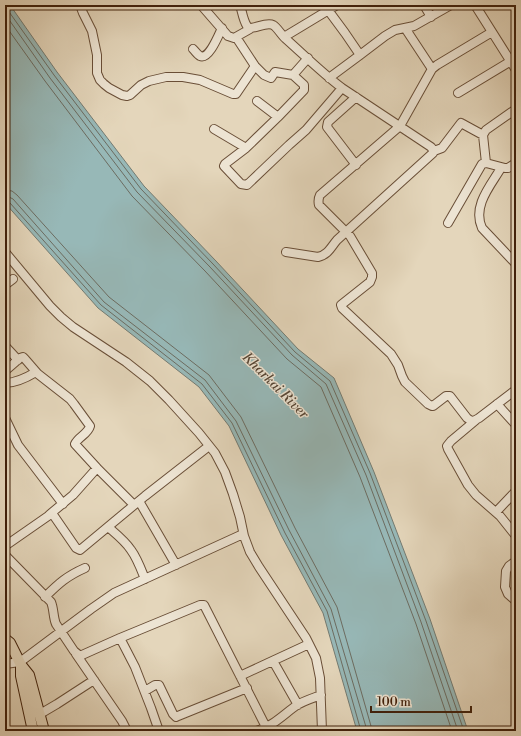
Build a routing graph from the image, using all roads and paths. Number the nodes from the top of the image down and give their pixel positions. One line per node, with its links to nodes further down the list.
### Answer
1 (80, 5): 20 (street)
2 (201, 5): 10 (street)
3 (240, 5): 12 (street)
4 (337, 5): 8 (street)
5 (424, 5): 9 (street)
6 (451, 5): 9 (street)
7 (475, 5): 13 (street)
8 (328, 10): 15 (street); 17 (street)
9 (431, 17): 11 (street)
10 (222, 28): 14 (street); 16 (street)
11 (405, 28): 17 (street); 21 (street)
12 (250, 29): 14 (street); 15 (street)
13 (492, 32): 19 (street); 21 (street)
14 (236, 37): 20 (street)
15 (284, 37): 18 (street)
16 (193, 49)
17 (360, 56): 24 (street)
18 (308, 58): 23 (street); 24 (street)
19 (511, 62): 22 (street); 26 (street)
20 (255, 66): 23 (street)
21 (432, 69): 31 (street)
22 (516, 70)
23 (293, 75): 30 (street)
24 (329, 78): 25 (street)
25 (342, 88): 27 (street); 34 (street)
26 (458, 93)
27 (356, 97): 31 (street); 38 (street)
28 (257, 101): 30 (street)
29 (516, 110): 33 (street)
30 (278, 117): 34 (street)
31 (400, 126): 35 (street); 38 (street)
32 (214, 129): 34 (street)
33 (484, 135): 35 (street); 36 (street)
34 (246, 148)
35 (434, 151): 41 (street)
36 (486, 163): 39 (street); 40 (street)
37 (516, 163): 39 (street)
38 (356, 165): 41 (street)
39 (502, 168): 44 (street)
40 (448, 223)
41 (346, 232): 43 (street); 55 (street)
42 (5, 252): 57 (street)
43 (286, 252)
44 (516, 264)
45 (13, 279): 46 (street)
46 (5, 285)
47 (5, 346): 48 (street)
48 (18, 360): 49 (street); 50 (street)
49 (5, 370)
50 (36, 372): 51 (street); 58 (street)
51 (5, 384)
52 (516, 391): 53 (street)
53 (497, 404): 55 (street); 56 (street)
54 (5, 418): 61 (street)
55 (476, 420): 62 (street)
56 (516, 425)
57 (209, 446): 60 (street); 65 (street)
58 (97, 468): 60 (street); 61 (street)
59 (516, 491): 62 (street)
60 (137, 503): 64 (street); 70 (street)
61 (63, 504): 63 (street)
62 (496, 512): 66 (street)
63 (49, 515): 64 (street); 67 (street)
64 (108, 527): 72 (street)
65 (243, 534): 70 (street); 78 (street)
66 (516, 536)
67 (5, 546)
68 (5, 555): 73 (street)
69 (516, 561): 74 (street)
70 (176, 565): 72 (street)
71 (85, 568): 73 (street)
72 (145, 579): 75 (street)
73 (45, 597): 75 (street)
74 (516, 601)
75 (61, 632): 79 (street); 82 (street)
76 (120, 638): 79 (street); 83 (street); 86 (street)
77 (5, 639): 82 (main road)
78 (309, 644): 80 (street); 87 (street)
79 (76, 654): 84 (street)
80 (273, 661): 83 (street); 88 (street)
81 (6, 662): 82 (street)
82 (20, 663): 89 (main road); 91 (main road)
83 (240, 676): 85 (street)
84 (94, 680): 89 (street); 93 (street)
85 (247, 688): 86 (street); 90 (street)
86 (145, 691): 94 (street)
87 (321, 695): 88 (street); 96 (street)
88 (298, 705): 90 (street)
89 (40, 714): 92 (main road)
90 (266, 726): 95 (street)
91 (33, 731)
92 (44, 731)
93 (127, 731)
94 (159, 731)
95 (256, 731)
96 (322, 731)

